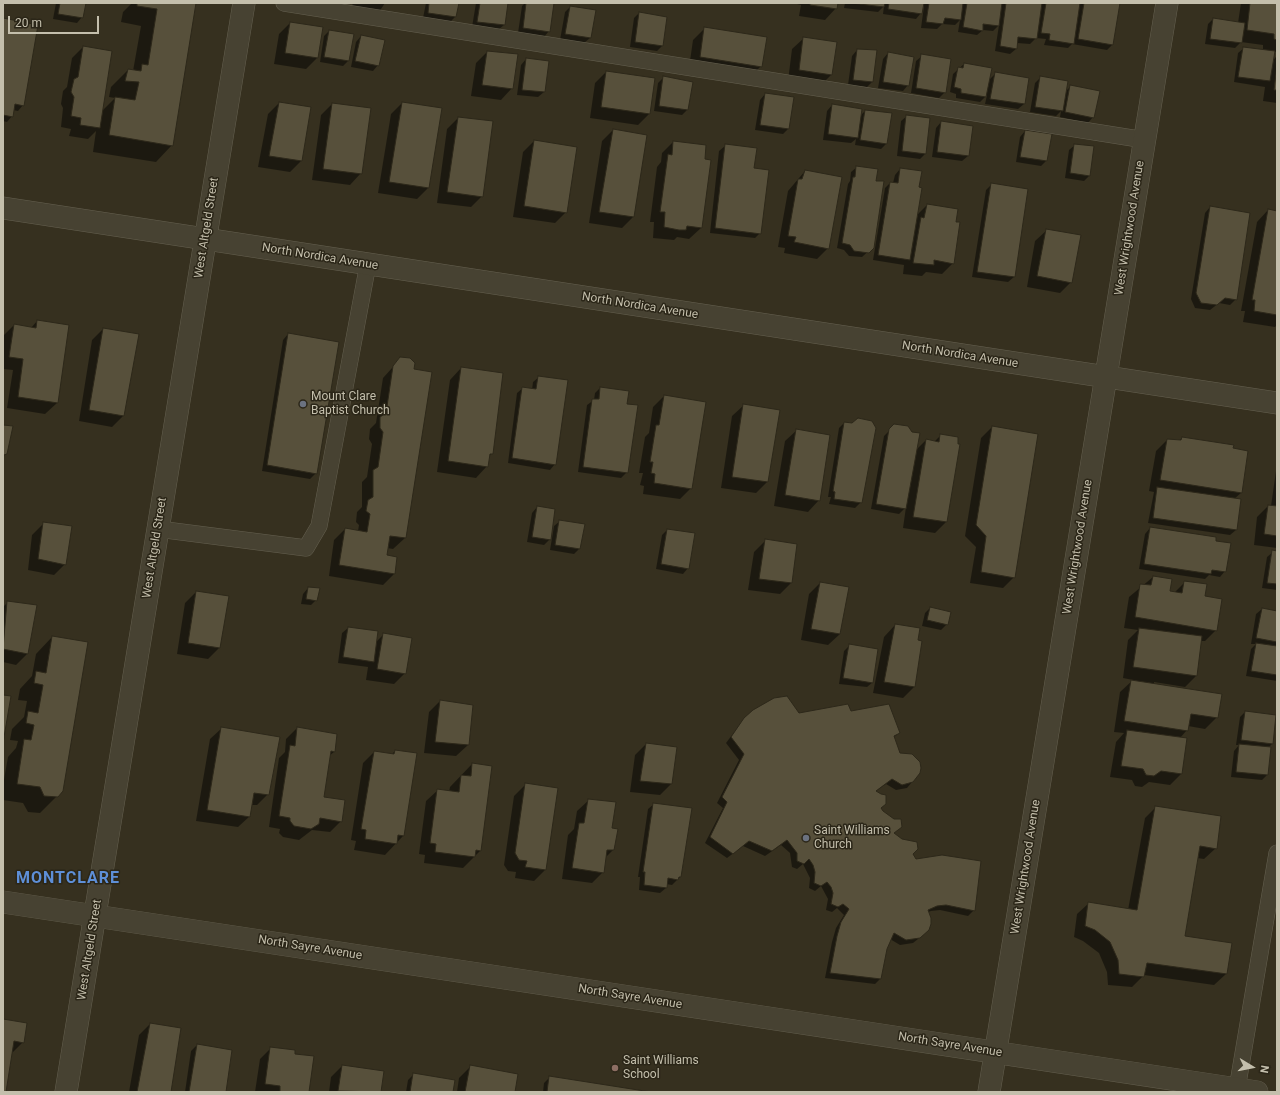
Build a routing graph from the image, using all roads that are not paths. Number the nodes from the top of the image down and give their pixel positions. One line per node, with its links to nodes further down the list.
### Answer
1 (244, 3): 6 (street, West Altgeld Street)
2 (284, 3): 4 (lane)
3 (1167, 3): 4 (street, West Wrightwood Avenue)
4 (1145, 140): 8 (street, West Wrightwood Avenue)
5 (3, 208): 6 (street, North Nordica Avenue)
6 (205, 239): 7 (street, North Nordica Avenue); 10 (street, West Altgeld Street)
7 (368, 264): 8 (street, North Nordica Avenue); 10 (lane)
8 (1106, 377): 9 (street, North Nordica Avenue); 14 (street, West Wrightwood Avenue)
9 (1277, 403)
10 (158, 528): 13 (street, West Altgeld Street)
11 (1277, 853): 15 (lane)
12 (3, 902): 13 (street, North Sayre Avenue)
13 (95, 916): 14 (street, North Sayre Avenue); 16 (street, West Altgeld Street)
14 (995, 1052): 15 (street, North Sayre Avenue); 17 (street, West Wrightwood Avenue)
15 (1247, 1090)
16 (66, 1092)
17 (989, 1092)

